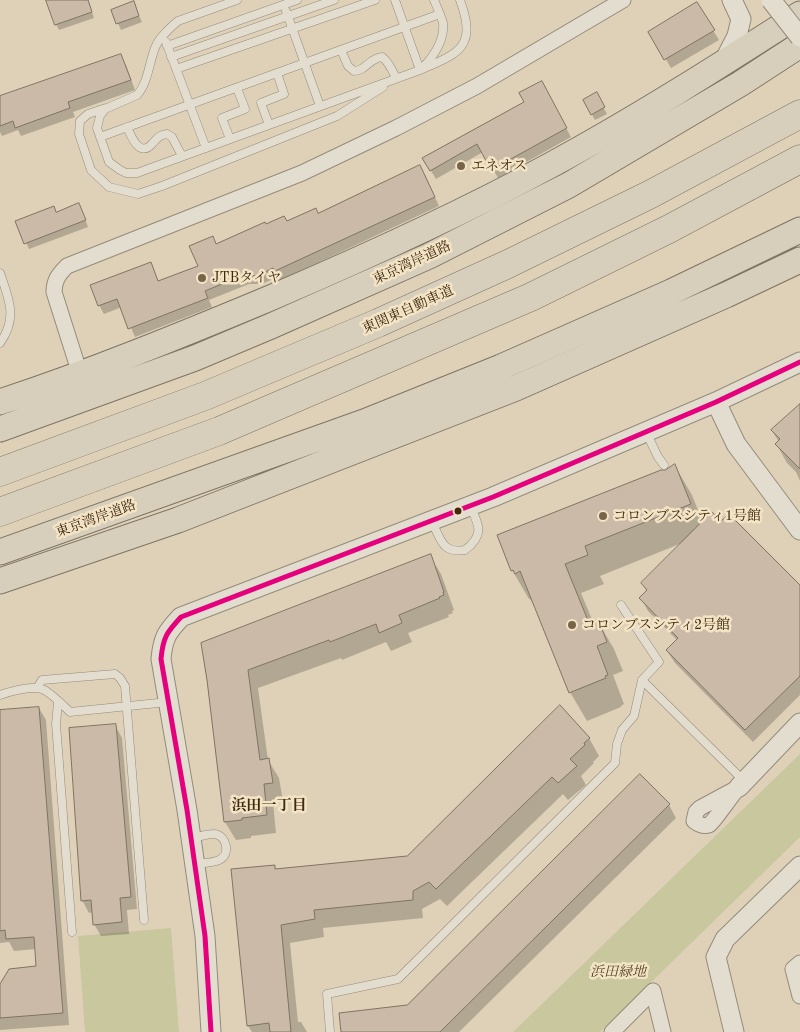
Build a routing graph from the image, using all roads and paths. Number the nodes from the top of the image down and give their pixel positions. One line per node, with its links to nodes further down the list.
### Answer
1 (237, 0): 17 (lane)
2 (297, 0): 11 (lane)
3 (334, 0): 14 (lane)
4 (376, 0): 16 (lane)
5 (395, 0): 15 (lane)
6 (434, 0): 12 (lane)
7 (460, 0): 26 (lane)
8 (623, 0): 46 (street)
9 (732, 0): 24 (street)
10 (771, 0): 18 (street, bridge)
11 (283, 2): 14 (lane); 20 (lane)
12 (440, 14): 15 (lane); 26 (lane)
13 (800, 14): 24 (highway)
14 (288, 16): 16 (lane); 22 (lane)
15 (405, 27): 21 (lane); 26 (lane)
16 (292, 29): 23 (lane); 25 (lane)
17 (163, 36): 20 (lane); 31 (lane)
18 (800, 37)
19 (800, 45): 49 (highway, 東京湾岸道路)
20 (167, 46): 22 (lane)
21 (341, 50): 23 (lane); 28 (lane)
22 (171, 57): 25 (lane)
23 (304, 63): 27 (lane); 32 (lane)
24 (722, 64): 46 (highway)
25 (176, 69): 30 (lane)
26 (420, 70): 28 (lane)
27 (277, 73): 29 (lane); 34 (lane)
28 (396, 78): 31 (lane); 32 (lane)
29 (237, 88): 30 (lane); 37 (lane)
30 (190, 105): 35 (lane); 38 (lane)
31 (111, 106): 36 (lane)
32 (320, 106): 34 (lane)
33 (800, 114): 52 (highway, 東関東自動車道)
34 (269, 125): 37 (lane)
35 (128, 127): 36 (lane); 39 (lane)
36 (100, 137): 39 (lane)
37 (230, 139): 38 (lane)
38 (206, 148): 39 (lane)
39 (182, 156)
40 (800, 159): 54 (highway)
41 (800, 230): 57 (highway, 東京湾岸道路)
42 (800, 260): 58 (highway)
43 (0, 273): 44 (lane)
44 (0, 343)
45 (800, 362): 48 (street)
46 (80, 374): 47 (highway)
47 (0, 402)
48 (716, 402): 50 (street); 56 (street)
49 (0, 429)
50 (646, 432): 51 (lane); 53 (street)
51 (664, 465)
52 (0, 472)
53 (470, 506): 55 (street); 55 (lane)
54 (0, 512)
55 (432, 521): 64 (street)
56 (800, 530)
57 (0, 552)
58 (0, 581)
59 (621, 605): 60 (lane)
60 (642, 680): 67 (lane); 76 (lane)
61 (37, 688): 62 (lane); 63 (lane); 65 (lane)
62 (0, 695)
63 (58, 702): 65 (lane); 72 (lane)
64 (168, 702): 65 (lane); 68 (street)
65 (126, 707): 71 (lane)
66 (800, 723): 67 (street)
67 (741, 784)
68 (191, 838): 69 (street); 69 (lane)
69 (195, 865): 75 (street)
70 (800, 866): 79 (street)
71 (144, 920)
72 (72, 932)
73 (800, 962): 74 (street)
74 (800, 996)
75 (211, 1032)
76 (330, 1032)
77 (612, 1032): 78 (street)
78 (663, 1032)
79 (734, 1032)

